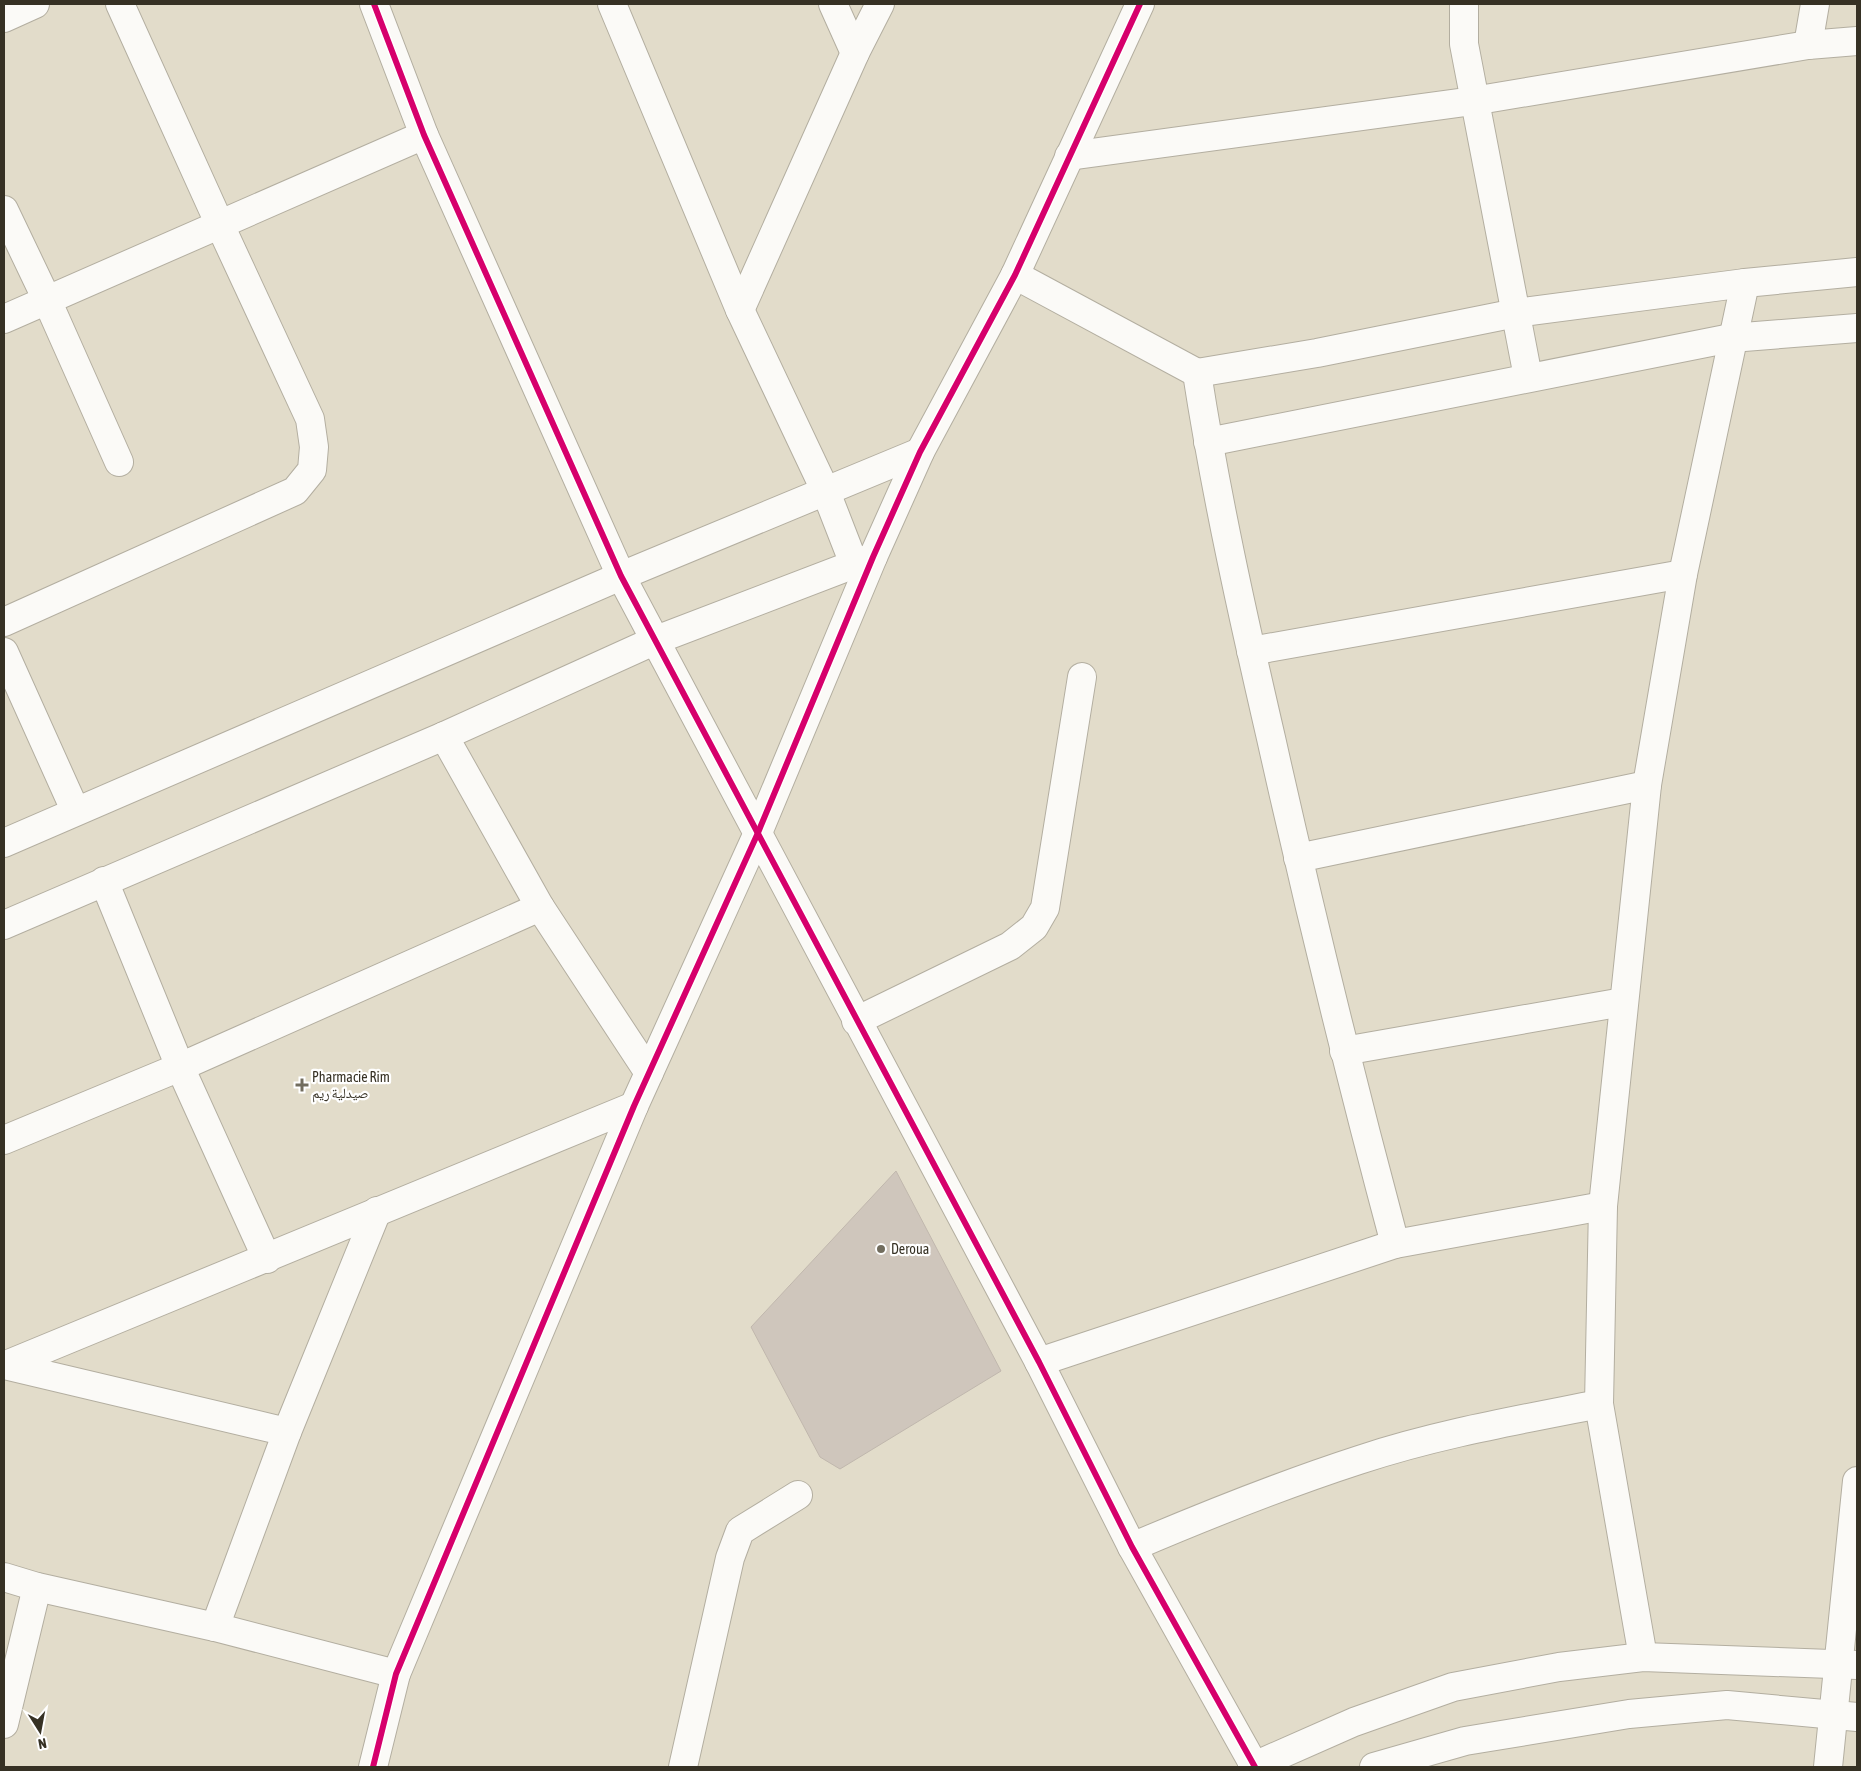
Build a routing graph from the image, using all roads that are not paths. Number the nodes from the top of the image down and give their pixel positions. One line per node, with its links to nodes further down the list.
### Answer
1 (35, 4): 10 (street)
2 (120, 4): 18 (street)
3 (374, 4): 15 (street)
4 (612, 4): 23 (street)
5 (833, 4): 13 (street)
6 (880, 4): 13 (street)
7 (1140, 4): 16 (street)
8 (1464, 4): 14 (street)
9 (1815, 4): 12 (street)
10 (4, 18)
11 (1857, 41): 12 (street)
12 (1808, 45): 14 (street)
13 (855, 53): 23 (street)
14 (1474, 101): 16 (street); 24 (street)
15 (424, 135): 18 (street); 36 (street)
16 (1069, 156): 20 (street)
17 (4, 210): 22 (street)
18 (220, 225): 22 (street); 37 (street)
19 (1857, 272): 21 (street)
20 (1016, 275): 28 (street); 31 (street)
21 (1744, 282): 24 (street); 27 (street)
22 (47, 300): 25 (street); 32 (street)
23 (740, 310): 33 (street)
24 (1516, 313): 28 (street); 29 (street)
25 (4, 319)
26 (1857, 328): 27 (street)
27 (1731, 338): 29 (street); 35 (street)
28 (1196, 373): 30 (street)
29 (1528, 377): 30 (street)
30 (1208, 442): 39 (street)
31 (920, 452): 33 (street); 34 (street)
32 (119, 462)
33 (826, 492): 34 (street); 36 (street)
34 (864, 560): 38 (street); 45 (street)
35 (1683, 574): 39 (street); 43 (street)
36 (621, 576): 38 (street); 44 (street)
37 (4, 622)
38 (656, 640): 42 (street); 45 (street)
39 (1251, 651): 47 (street)
40 (4, 652): 44 (street)
41 (1082, 677): 52 (street)
42 (444, 736): 48 (street); 49 (street)
43 (1647, 785): 47 (street); 51 (street)
44 (75, 810): 46 (street)
45 (757, 834): 52 (street); 55 (street)
46 (4, 843)
47 (1298, 858): 53 (street)
48 (104, 881): 50 (street); 54 (street)
49 (540, 907): 54 (street); 55 (street)
50 (4, 925)
51 (1623, 1002): 53 (street); 58 (street)
52 (856, 1021): 62 (street)
53 (1344, 1051): 60 (street)
54 (180, 1066): 57 (street); 61 (street)
55 (649, 1073): 56 (street)
56 (634, 1106): 59 (street); 74 (street)
57 (4, 1140)
58 (1604, 1206): 60 (street); 64 (street)
59 (378, 1212): 61 (street); 65 (street)
60 (1395, 1244): 62 (street)
61 (267, 1259): 63 (street)
62 (1039, 1362): 68 (street)
63 (5, 1365): 65 (street)
64 (1599, 1404): 68 (street); 72 (street)
65 (287, 1432): 71 (street)
66 (1857, 1481): 73 (street)
67 (798, 1495): 78 (street)
68 (1132, 1547): 79 (street)
69 (4, 1577): 70 (street)
70 (37, 1587): 71 (street); 76 (street)
71 (215, 1627): 74 (street)
72 (1642, 1657): 73 (street); 79 (street)
73 (1847, 1664): 75 (street)
74 (396, 1674): 77 (street)
75 (1845, 1715): 80 (street); 81 (street)
76 (4, 1724)
77 (373, 1767)
78 (683, 1767)
79 (1254, 1767)
80 (1374, 1767)
81 (1828, 1767)

